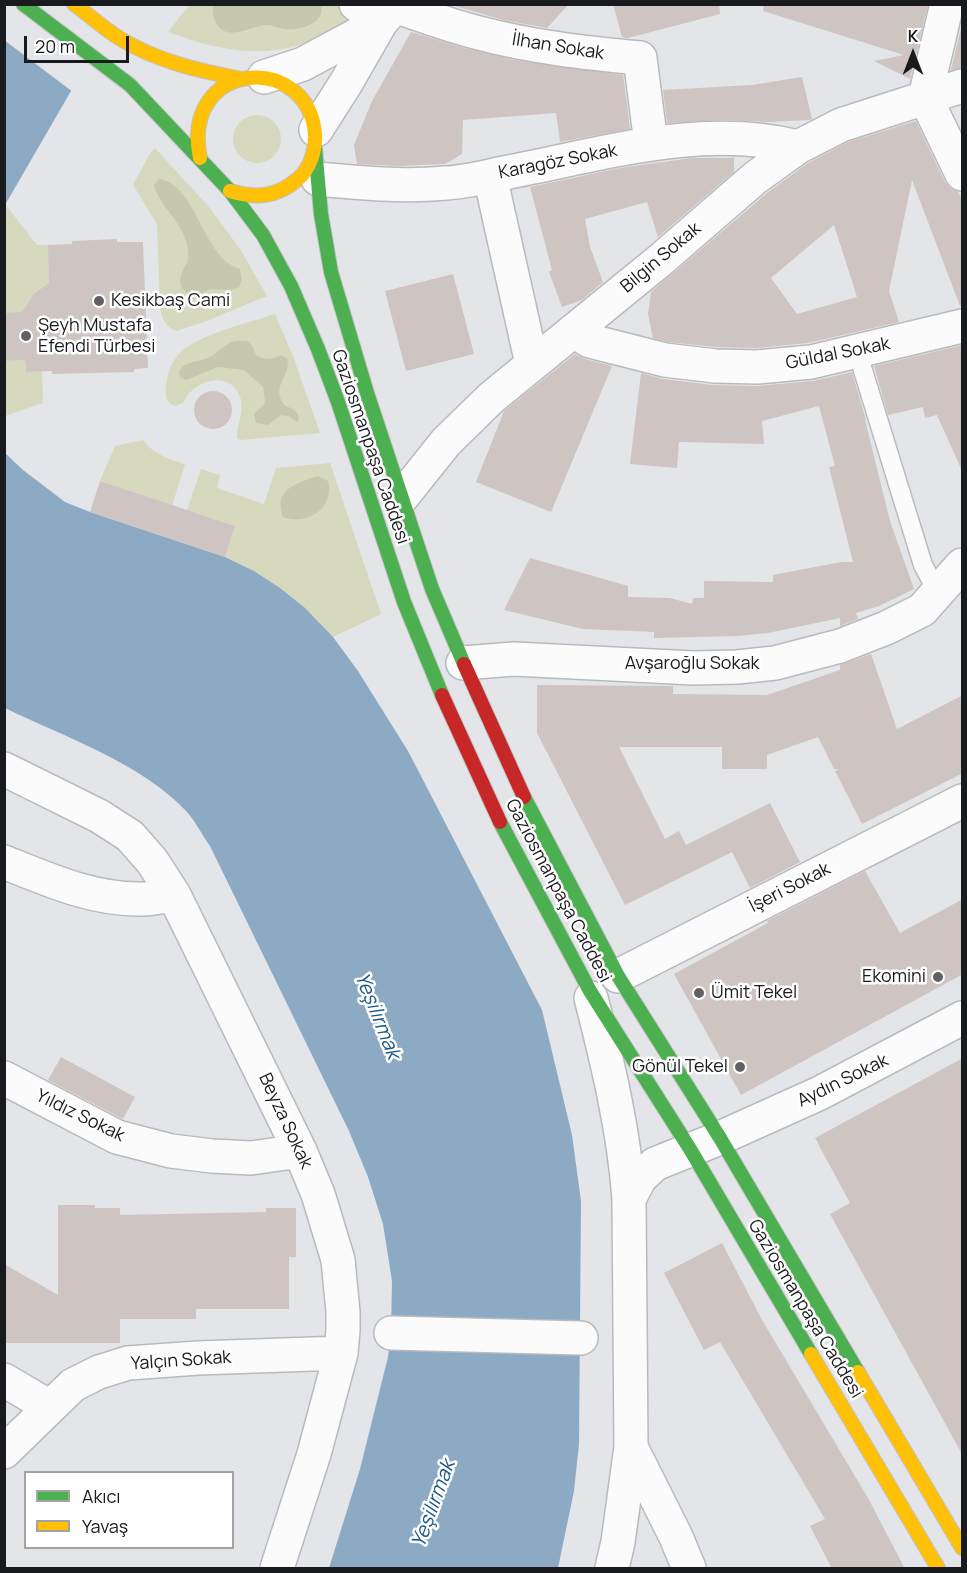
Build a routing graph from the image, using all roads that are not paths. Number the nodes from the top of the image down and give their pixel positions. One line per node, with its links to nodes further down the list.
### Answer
1 (23, 4): 11 (main road)
2 (74, 4): 5 (main road)
3 (947, 4): 7 (street)
4 (382, 9): 5 (street); 8 (street, İlhan Sokak); 10 (street)
5 (253, 78): 10 (main road); 11 (main road)
6 (963, 86): 7 (street, Bilgin Sokak)
7 (925, 97): 9 (street, Bilgin Sokak); 12 (street)
8 (651, 144): 9 (street, Karagöz Sokak); 13 (street, Karagöz Sokak)
9 (798, 147): 16 (street, Bilgin Sokak)
10 (316, 152): 13 (street, Karagöz Sokak); 14 (main road); 19 (main road, Gaziosmanpaşa Caddesi)
11 (200, 158): 14 (main road)
12 (963, 174)
13 (489, 176): 18 (street)
14 (230, 191): 28 (main road, Gaziosmanpaşa Caddesi)
15 (963, 326): 17 (street, Güldal Sokak)
16 (573, 331): 17 (street, Güldal Sokak); 18 (street, Bilgin Sokak)
17 (857, 351): 21 (lane)
18 (532, 364): 19 (street, Bilgin Sokak)
19 (402, 497): 22 (main road, Gaziosmanpaşa Caddesi)
20 (963, 565): 21 (street, Avşaroğlu Sokak)
21 (938, 593): 22 (street, Avşaroğlu Sokak)
22 (463, 663): 27 (main road, Gaziosmanpaşa Caddesi)
23 (4, 769): 26 (street, Beyza Sokak)
24 (963, 801): 27 (street, İşeri Sokak)
25 (4, 862): 26 (street)
26 (174, 895): 33 (street, Beyza Sokak)
27 (618, 976): 31 (main road, Gaziosmanpaşa Caddesi)
28 (590, 991): 32 (main road, Gaziosmanpaşa Caddesi); 34 (street)
29 (962, 1021): 31 (street, Aydın Sokak)
30 (4, 1078): 33 (street, Yıldız Sokak)
31 (720, 1138): 32 (street, Aydın Sokak); 42 (main road, Gaziosmanpaşa Caddesi)
32 (690, 1149): 34 (street, Aydın Sokak); 46 (main road, Gaziosmanpaşa Caddesi)
33 (300, 1151): 37 (street, Beyza Sokak)
34 (629, 1199): 40 (street)
35 (391, 1333): 36 (street)
36 (581, 1338)
37 (341, 1353): 39 (street, Yalçın Sokak); 43 (street, Beyza Sokak)
38 (4, 1380): 39 (street)
39 (50, 1407): 41 (street, Yalçın Sokak)
40 (631, 1447): 44 (street); 45 (street)
41 (4, 1452)
42 (963, 1548)
43 (277, 1569)
44 (612, 1569)
45 (689, 1569)
46 (938, 1569)

